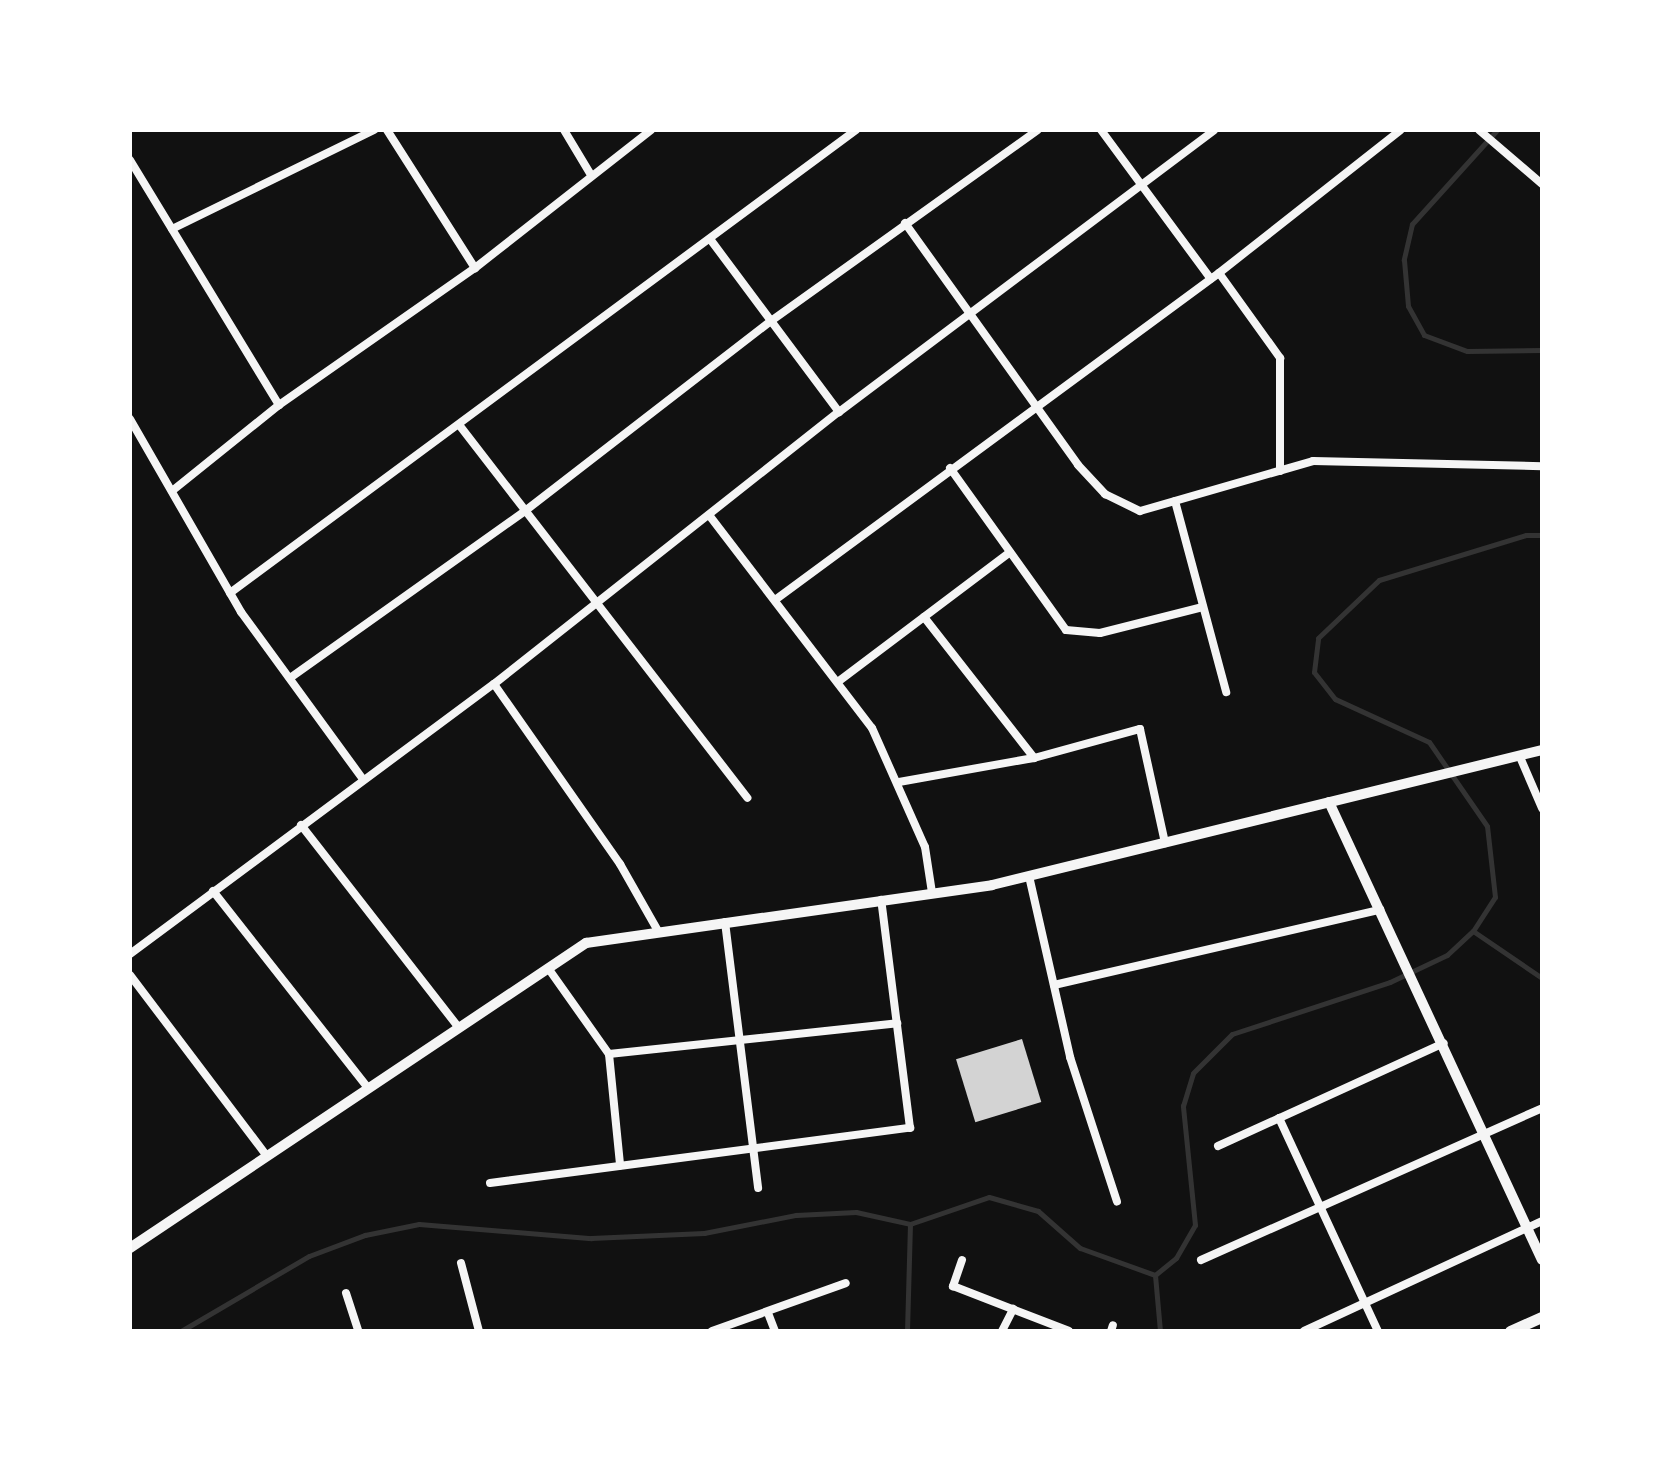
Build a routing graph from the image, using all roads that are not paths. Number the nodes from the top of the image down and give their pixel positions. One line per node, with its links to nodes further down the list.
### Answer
1 (374, 130): 16 (street)
2 (387, 130): 18 (street)
3 (564, 130): 12 (street)
4 (651, 130): 12 (street)
5 (856, 130): 17 (street)
6 (1038, 130): 15 (street)
7 (1101, 130): 14 (street)
8 (1214, 130): 14 (street)
9 (1401, 130): 19 (street)
10 (1479, 130): 13 (street)
11 (130, 160): 16 (street)
12 (591, 175): 18 (street)
13 (1542, 184)
14 (1140, 185): 19 (street); 20 (street)
15 (905, 223): 20 (street); 21 (street)
16 (172, 229): 22 (street)
17 (710, 239): 21 (street); 26 (street)
18 (475, 268): 22 (street)
19 (1215, 276): 23 (street); 29 (street)
20 (974, 313): 23 (street); 24 (street)
21 (771, 321): 24 (street); 32 (street)
22 (279, 405): 30 (street)
23 (1037, 408): 28 (street); 31 (street)
24 (839, 412): 33 (street)
25 (130, 419): 30 (street)
26 (460, 426): 32 (street); 35 (street)
27 (1542, 466): 29 (street)
28 (950, 468): 34 (street); 36 (street)
29 (1280, 471): 31 (street)
30 (172, 491): 35 (street)
31 (1175, 501): 38 (street)
32 (525, 511): 37 (street); 40 (street)
33 (709, 515): 36 (street); 37 (street)
34 (1010, 552): 38 (street); 39 (street)
35 (230, 593): 40 (street)
36 (775, 600): 41 (street)
37 (598, 604): 42 (street); 49 (street)
38 (1203, 607): 43 (street)
39 (924, 617): 41 (street); 46 (street)
40 (290, 678): 47 (street)
41 (839, 681): 48 (street)
42 (494, 684): 47 (street); 60 (street)
43 (1226, 692)
44 (1542, 750): 45 (street)
45 (1520, 757): 50 (street); 51 (street)
46 (1034, 758): 48 (street); 53 (street)
47 (363, 779): 52 (street)
48 (899, 782): 56 (street)
49 (748, 798)
50 (1329, 802): 53 (street); 58 (street)
51 (1542, 808)
52 (301, 825): 55 (street); 66 (street)
53 (1165, 843): 54 (street)
54 (1029, 876): 56 (street); 64 (street)
55 (213, 891): 61 (street); 70 (street)
56 (932, 893): 57 (street)
57 (881, 900): 59 (street); 65 (street)
58 (1380, 910): 64 (street); 68 (street)
59 (725, 922): 60 (street); 67 (street)
60 (658, 931): 62 (street)
61 (130, 954)
62 (548, 968): 66 (street); 69 (street)
63 (130, 975): 76 (street)
64 (1054, 985): 80 (street)
65 (897, 1023): 67 (street); 75 (street)
66 (458, 1027): 70 (street)
67 (740, 1040): 69 (street); 75 (street)
68 (1444, 1043): 72 (street); 73 (street)
69 (609, 1054): 77 (street)
70 (368, 1088): 76 (street)
71 (1542, 1108): 73 (street)
72 (1279, 1118): 74 (street); 81 (street)
73 (1484, 1135): 81 (street); 83 (street)
74 (1218, 1146)
75 (753, 1148): 77 (street); 79 (street)
76 (267, 1156): 84 (street)
77 (620, 1165): 78 (street)
78 (490, 1183)
79 (758, 1188)
80 (1117, 1202)
81 (1321, 1208): 86 (street); 91 (street)
82 (1542, 1221): 83 (street)
83 (1526, 1229): 87 (street); 91 (street)
84 (130, 1248)
85 (962, 1260): 92 (street)
86 (1201, 1260)
87 (1542, 1260)
88 (461, 1263): 97 (street)
89 (846, 1283): 93 (street)
90 (346, 1293): 96 (street)
91 (1365, 1302): 102 (street); 103 (street)
92 (1013, 1309): 100 (street); 101 (street)
93 (768, 1313): 98 (street); 99 (street)
94 (1542, 1317): 95 (main road)
95 (1528, 1328): 104 (main road)
96 (358, 1331)
97 (479, 1331)
98 (712, 1331)
99 (775, 1331)
100 (1002, 1331)
101 (1069, 1331)
102 (1304, 1331)
103 (1378, 1331)
104 (1510, 1331)

